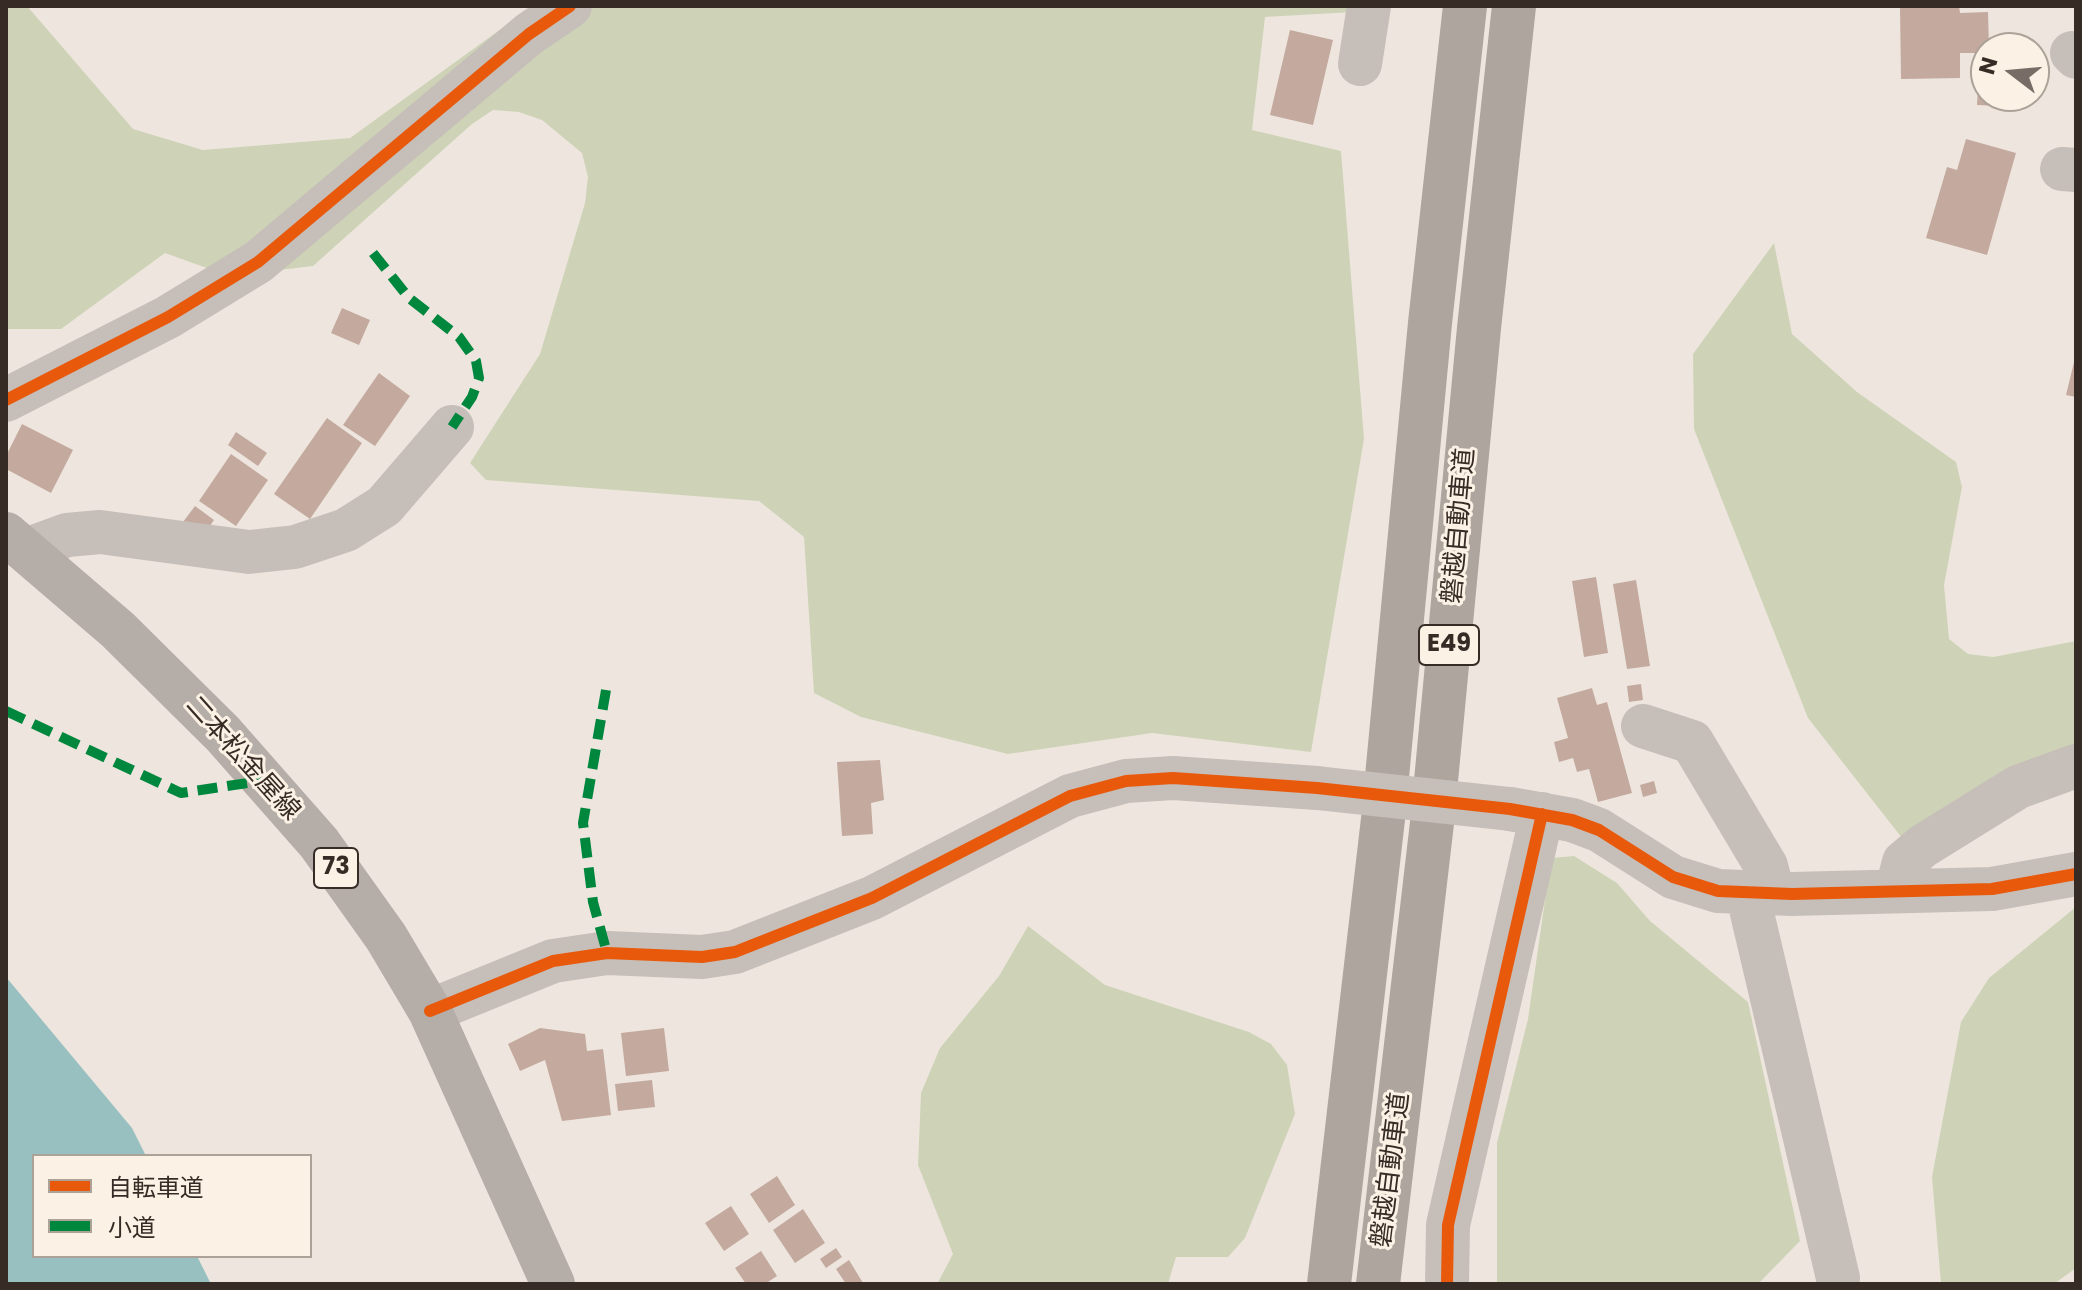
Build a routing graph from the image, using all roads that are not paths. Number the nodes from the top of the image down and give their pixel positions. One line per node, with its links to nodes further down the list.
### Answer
1 (570, 6): 6 (street)
2 (1369, 6): 5 (street)
3 (1465, 6): 18 (highway, 磐越自動車道 / E49)
4 (1514, 6): 19 (highway, 磐越自動車道 / E49)
5 (1360, 64)
6 (6, 400)
7 (452, 427): 8 (street)
8 (16, 542): 15 (main road, 二本松金屋線 / 73)
9 (1643, 726): 14 (street)
10 (2076, 766): 13 (street)
11 (1526, 812): 14 (street); 15 (street, bridge); 20 (street)
12 (2076, 874): 13 (street)
13 (1897, 889): 14 (street)
14 (1760, 892): 16 (street)
15 (430, 1011): 17 (main road, 二本松金屋線 / 73)
16 (1838, 1278)
17 (553, 1284)
18 (1329, 1284)
19 (1378, 1284)
20 (1447, 1284)

